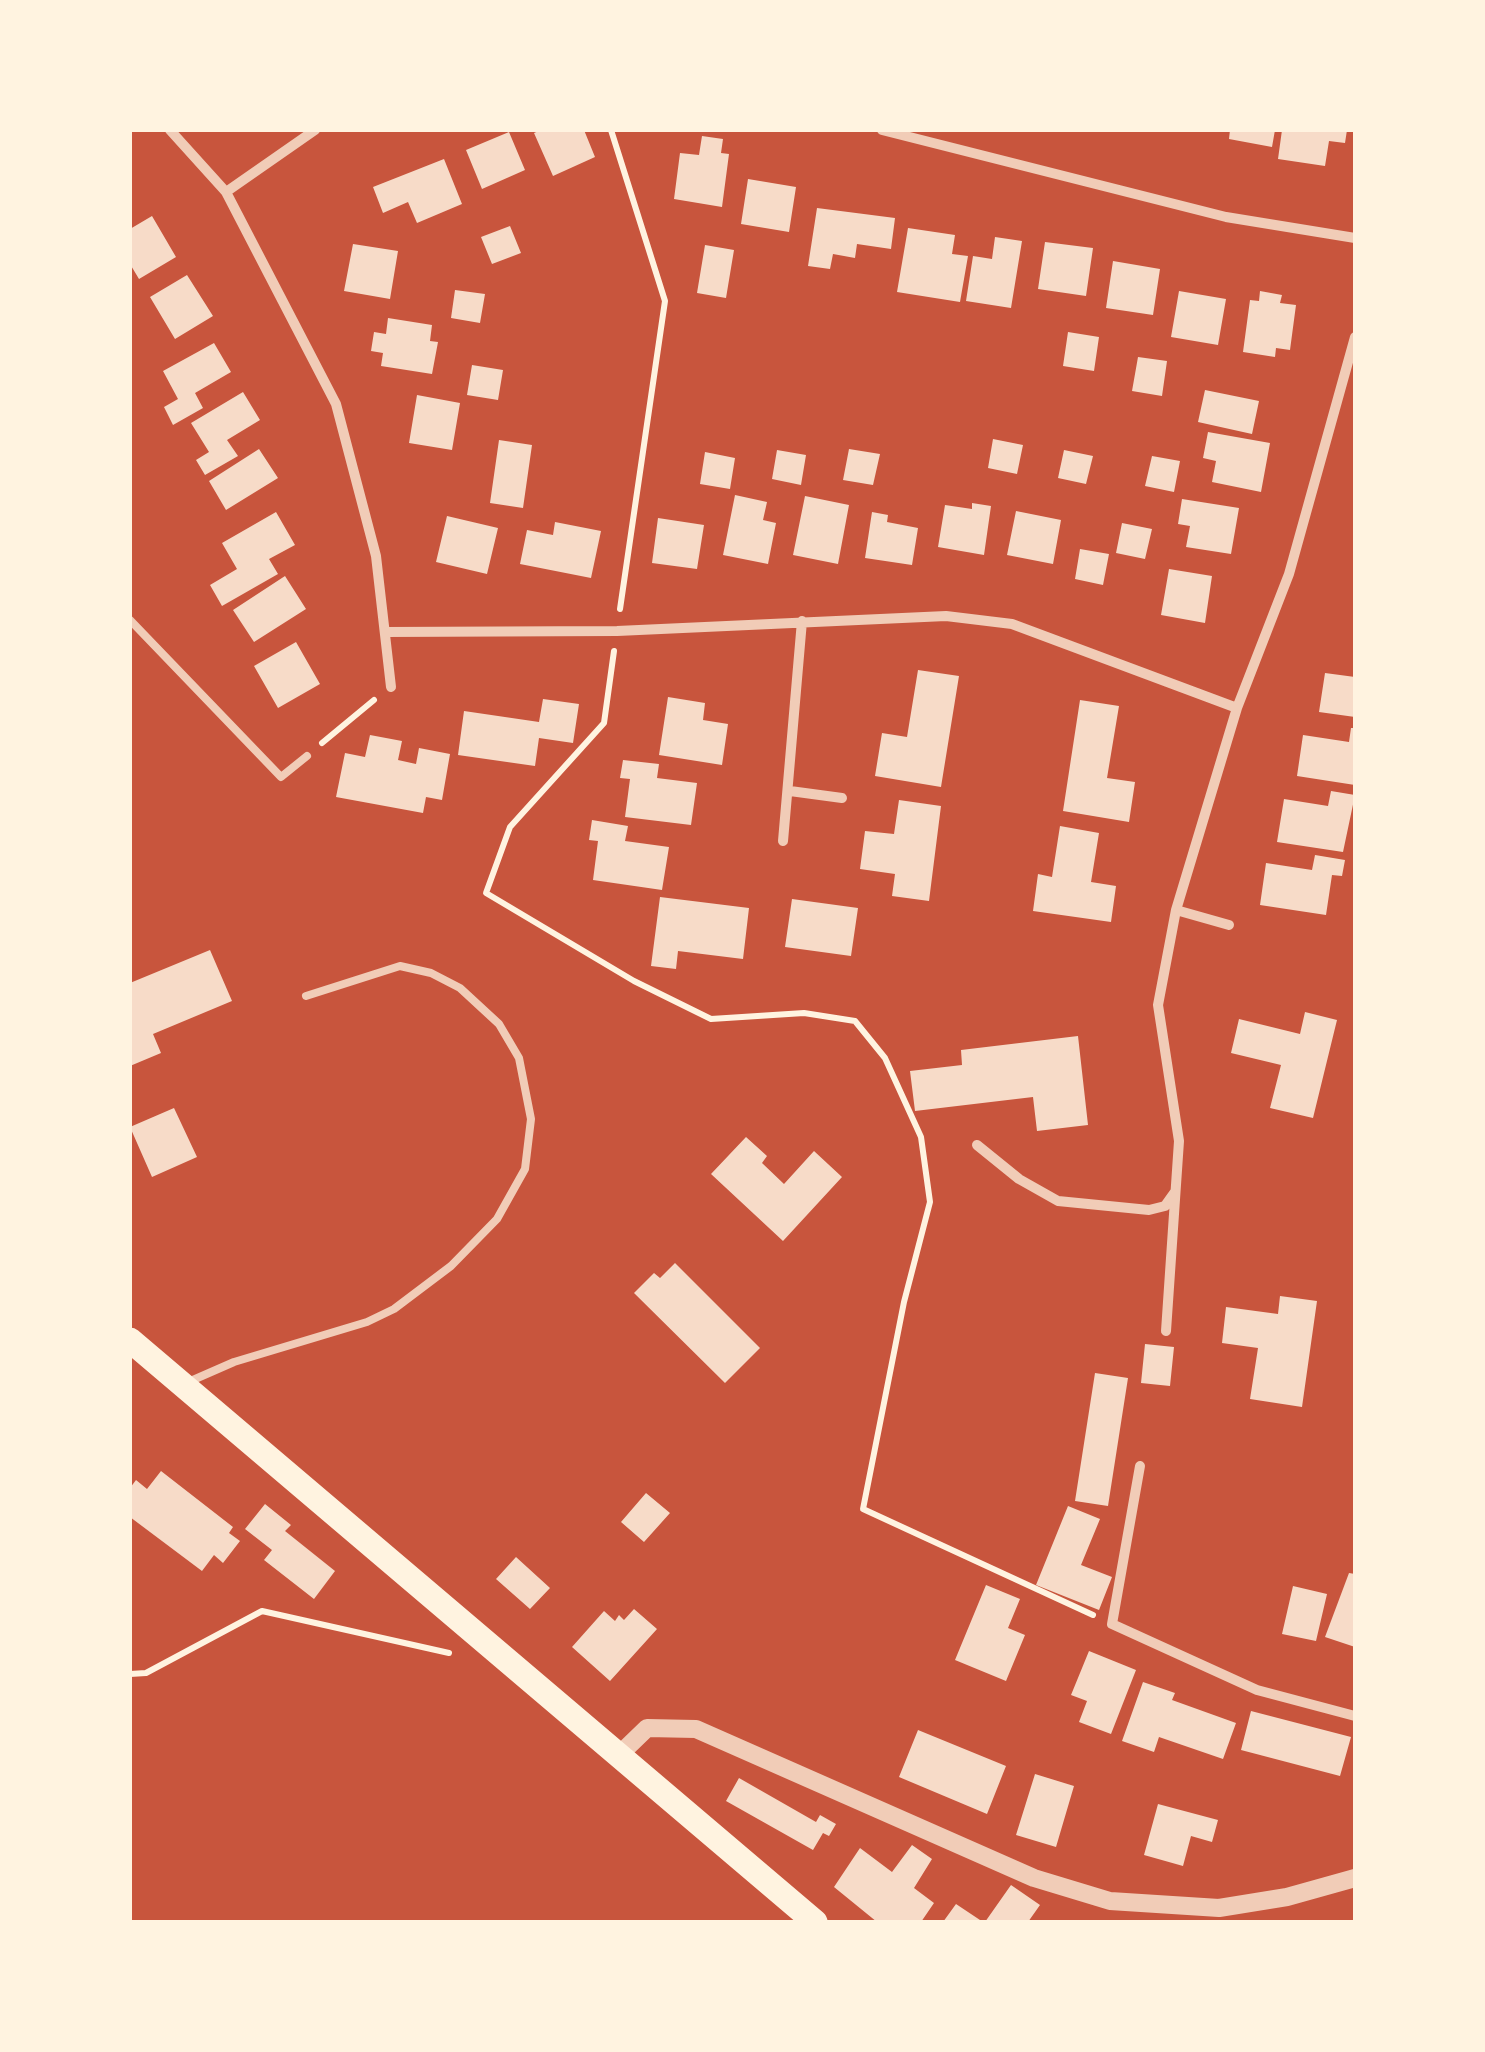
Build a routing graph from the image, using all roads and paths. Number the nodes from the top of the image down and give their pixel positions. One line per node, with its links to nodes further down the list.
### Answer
1 (170, 130): 7 (street)
2 (315, 130): 7 (street)
3 (611, 130): 12 (path)
4 (882, 130): 6 (street)
5 (948, 130): 6 (street)
6 (945, 145): 8 (street)
7 (226, 192): 13 (street)
8 (1355, 238)
9 (1355, 337): 15 (street)
10 (130, 620): 16 (lane)
11 (802, 622): 12 (street); 15 (street); 17 (street)
12 (617, 631): 13 (street); 29 (path)
13 (385, 632): 14 (street)
14 (390, 687): 16 (path)
15 (1237, 708): 20 (street)
16 (307, 756)
17 (790, 792): 18 (street); 19 (street)
18 (842, 798)
19 (783, 841)
20 (1176, 910): 21 (street); 24 (street)
21 (1228, 925)
22 (306, 996): 27 (lane)
23 (977, 1144): 24 (street)
24 (1176, 1190): 25 (street)
25 (1166, 1331)
26 (130, 1340): 27 (main road)
27 (182, 1385): 33 (main road)
28 (1140, 1466): 29 (street)
29 (1112, 1624): 32 (street)
30 (464, 1656): 31 (path)
31 (130, 1674)
32 (1355, 1716)
33 (617, 1757): 34 (street); 35 (main road)
34 (1355, 1878)
35 (815, 1922)

